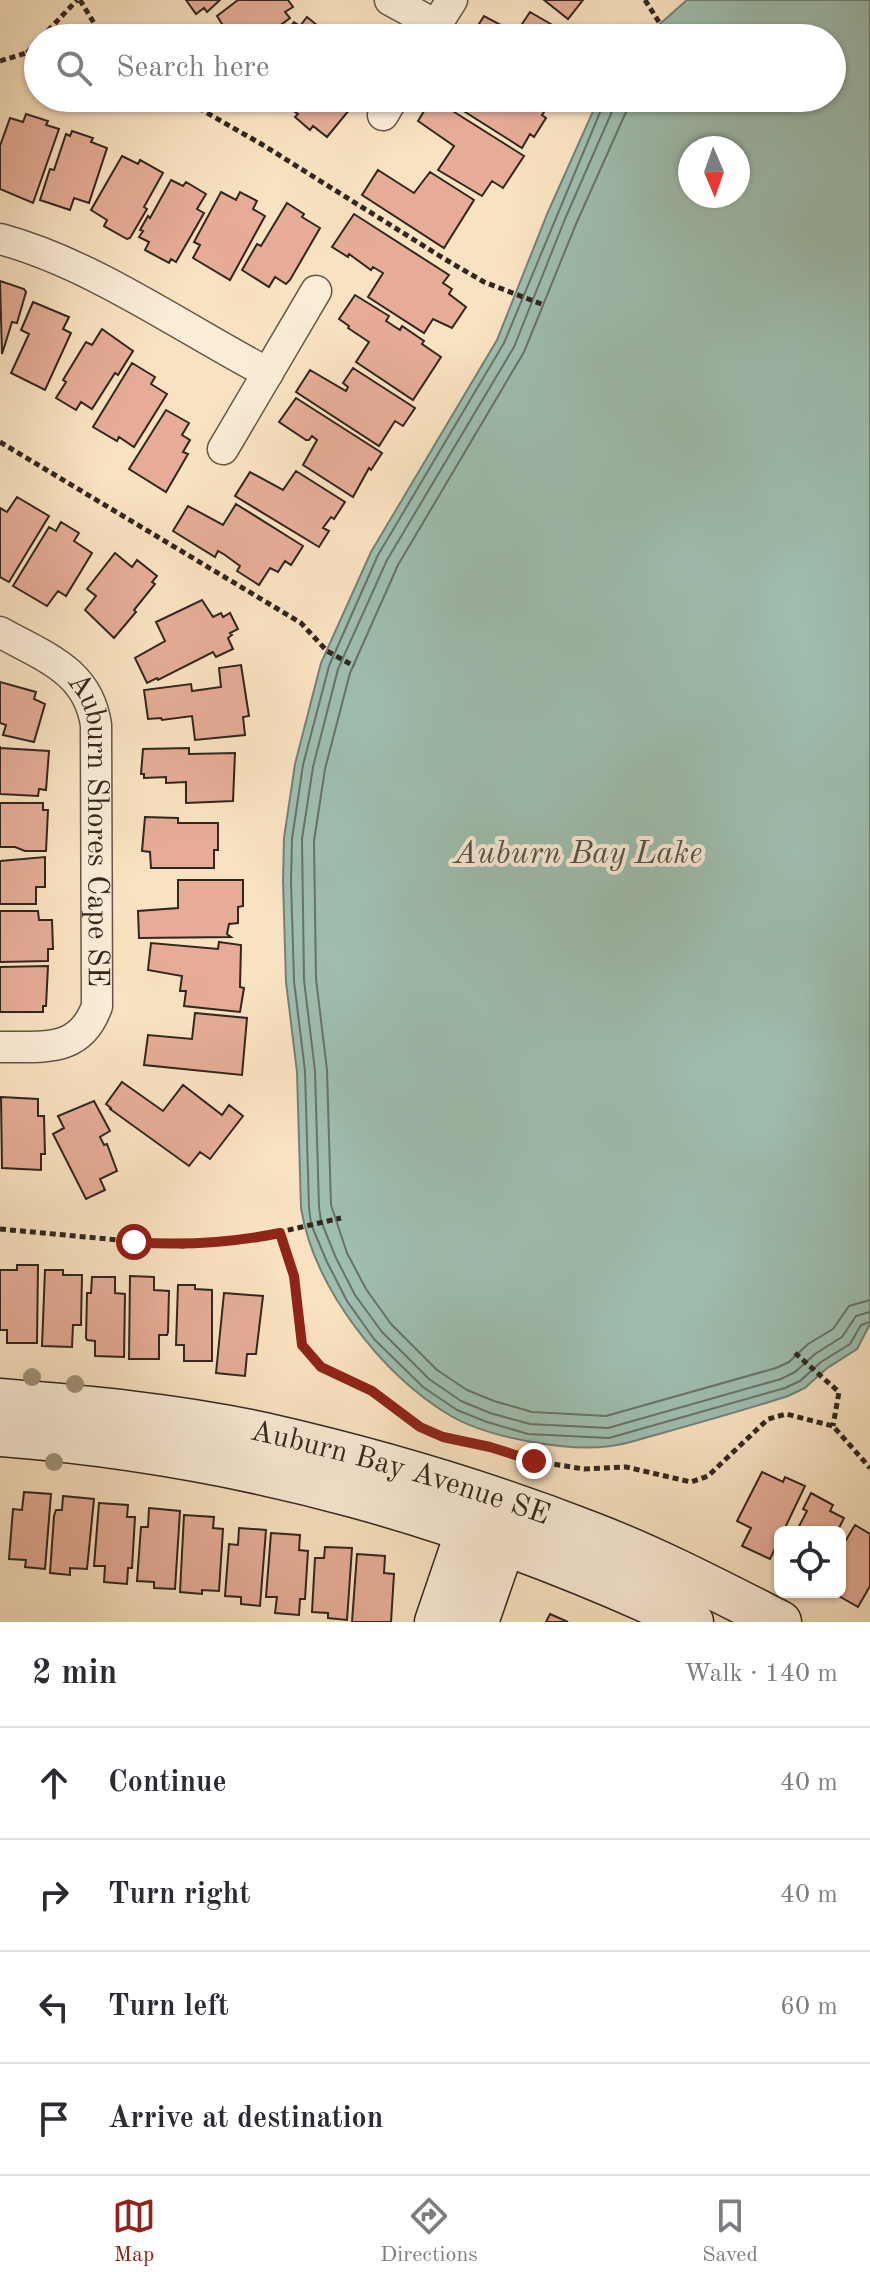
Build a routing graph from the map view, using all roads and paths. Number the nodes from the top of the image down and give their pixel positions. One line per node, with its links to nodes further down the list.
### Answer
1 (78, 0): 5 (path); 6 (path)
2 (390, 0): 4 (street)
3 (645, 0): 7 (path)
4 (439, 21)
5 (55, 24)
6 (94, 24)
7 (660, 24)
8 (24, 54): 9 (path)
9 (0, 61)
10 (205, 112): 13 (path)
11 (0, 239): 14 (street)
12 (316, 291): 14 (street)
13 (544, 305)
14 (268, 373): 16 (street)
15 (0, 442): 18 (path)
16 (223, 449)
17 (0, 632): 19 (street, Auburn Shores Cape SE)
18 (354, 666)
19 (0, 1047)
20 (341, 1218): 22 (path)
21 (0, 1229): 22 (path)
22 (280, 1233): 25 (path)
23 (795, 1353): 25 (path)
24 (0, 1400): 28 (street, Auburn Bay Avenue SE)
25 (833, 1426): 27 (path)
26 (0, 1435): 28 (street, Auburn Bay Avenue SE)
27 (870, 1468)
28 (493, 1518): 29 (street); 30 (street); 31 (street, Auburn Bay Avenue SE); 32 (street, Auburn Bay Avenue SE)
29 (436, 1622)
30 (477, 1622)
31 (692, 1622)
32 (780, 1622)

